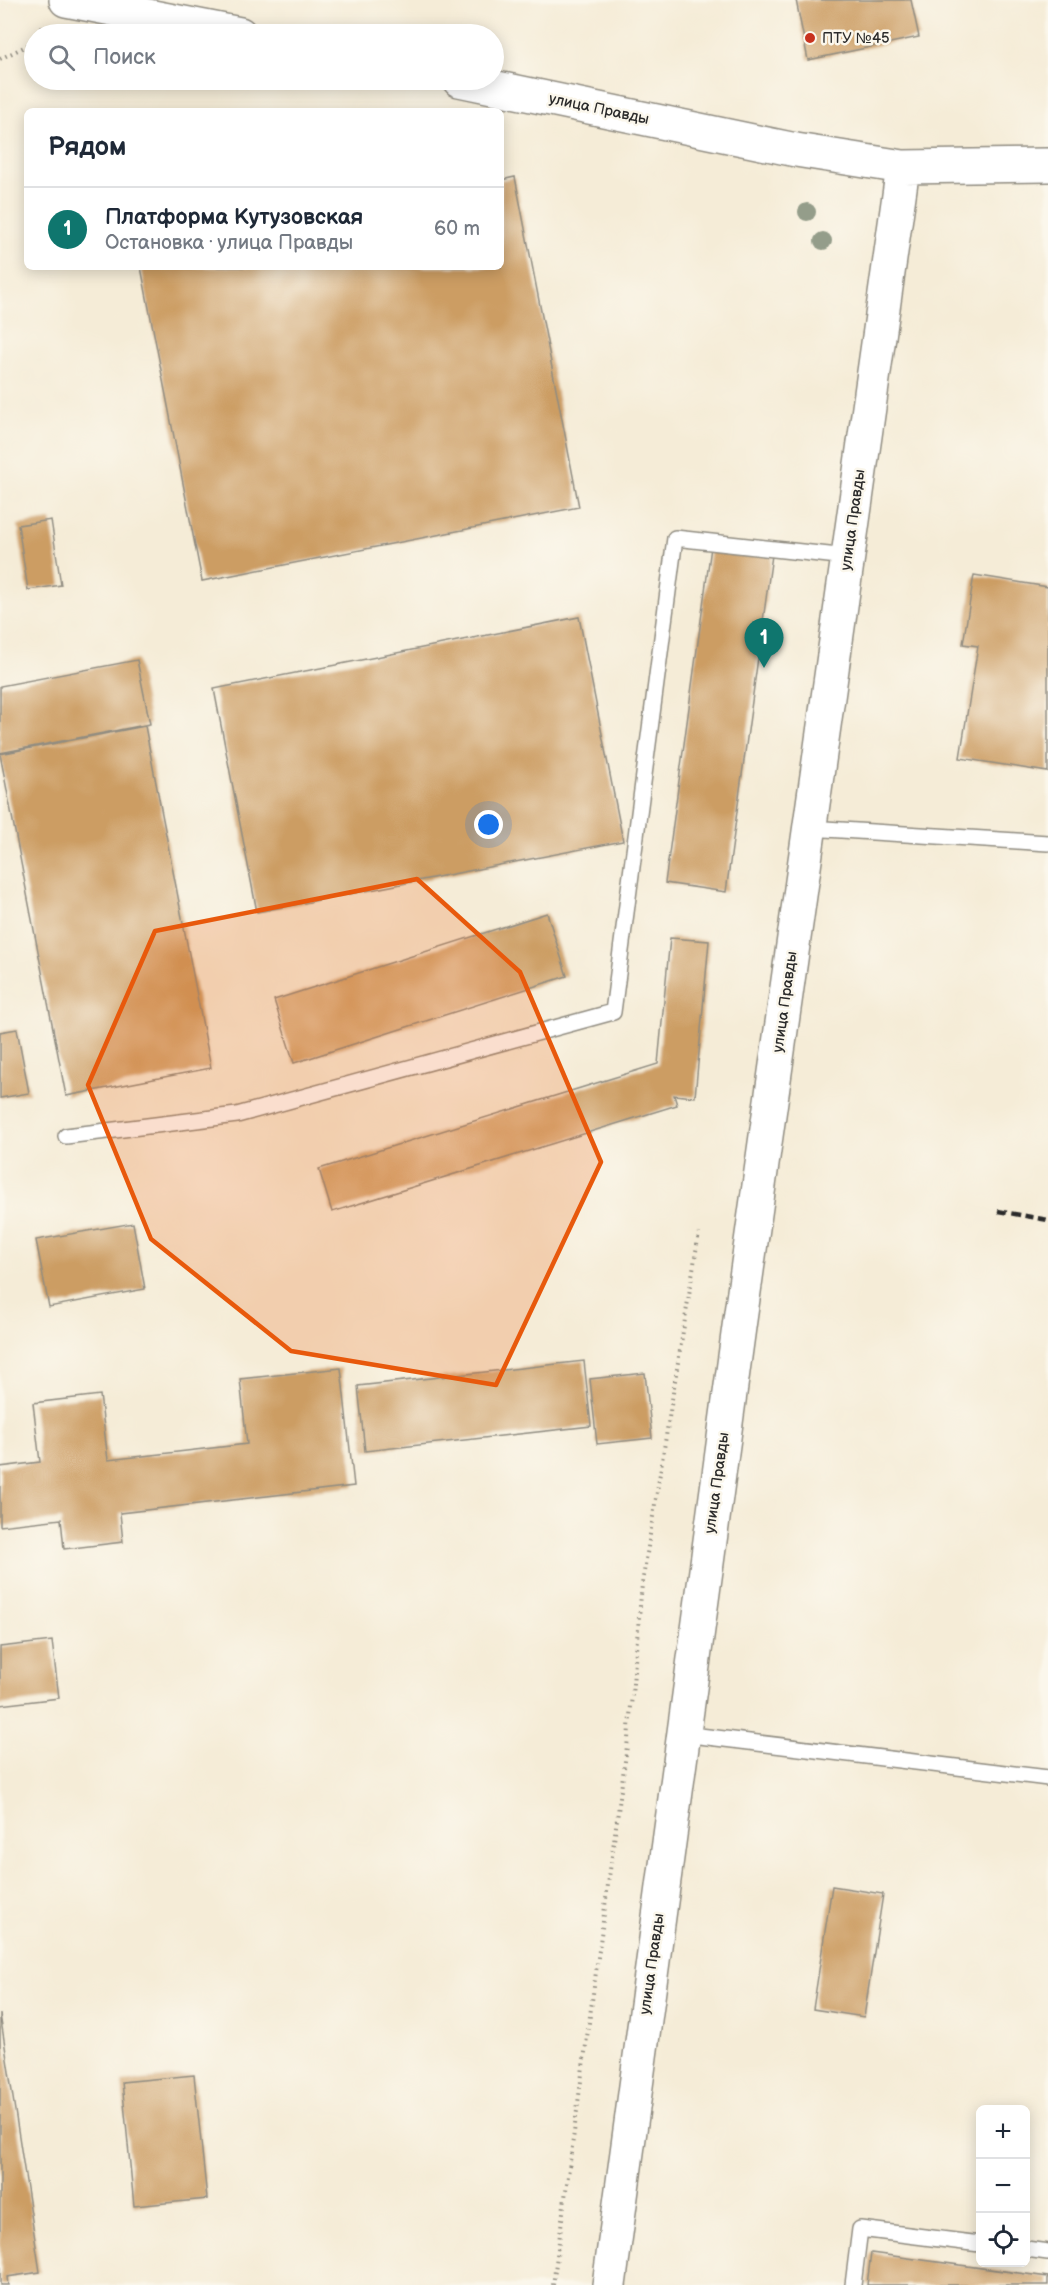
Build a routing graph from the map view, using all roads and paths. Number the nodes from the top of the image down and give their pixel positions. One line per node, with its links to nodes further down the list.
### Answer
1 (66, 0): 2 (street)
2 (189, 24)
3 (24, 47): 4 (path)
4 (0, 60)
5 (504, 89): 7 (street, улица Правды)
6 (1048, 165): 7 (street)
7 (903, 167): 8 (street, улица Правды)
8 (847, 557): 9 (street, улица Правды); 11 (lane)
9 (809, 828): 10 (lane); 13 (street, улица Правды)
10 (1048, 843)
11 (66, 1136)
12 (699, 1233): 18 (path)
13 (683, 1734): 14 (lane); 19 (street, улица Правды)
14 (1048, 1778)
15 (976, 2243): 20 (lane)
16 (1030, 2250): 17 (lane)
17 (1048, 2252)
18 (553, 2285)
19 (609, 2285)
20 (853, 2285)

